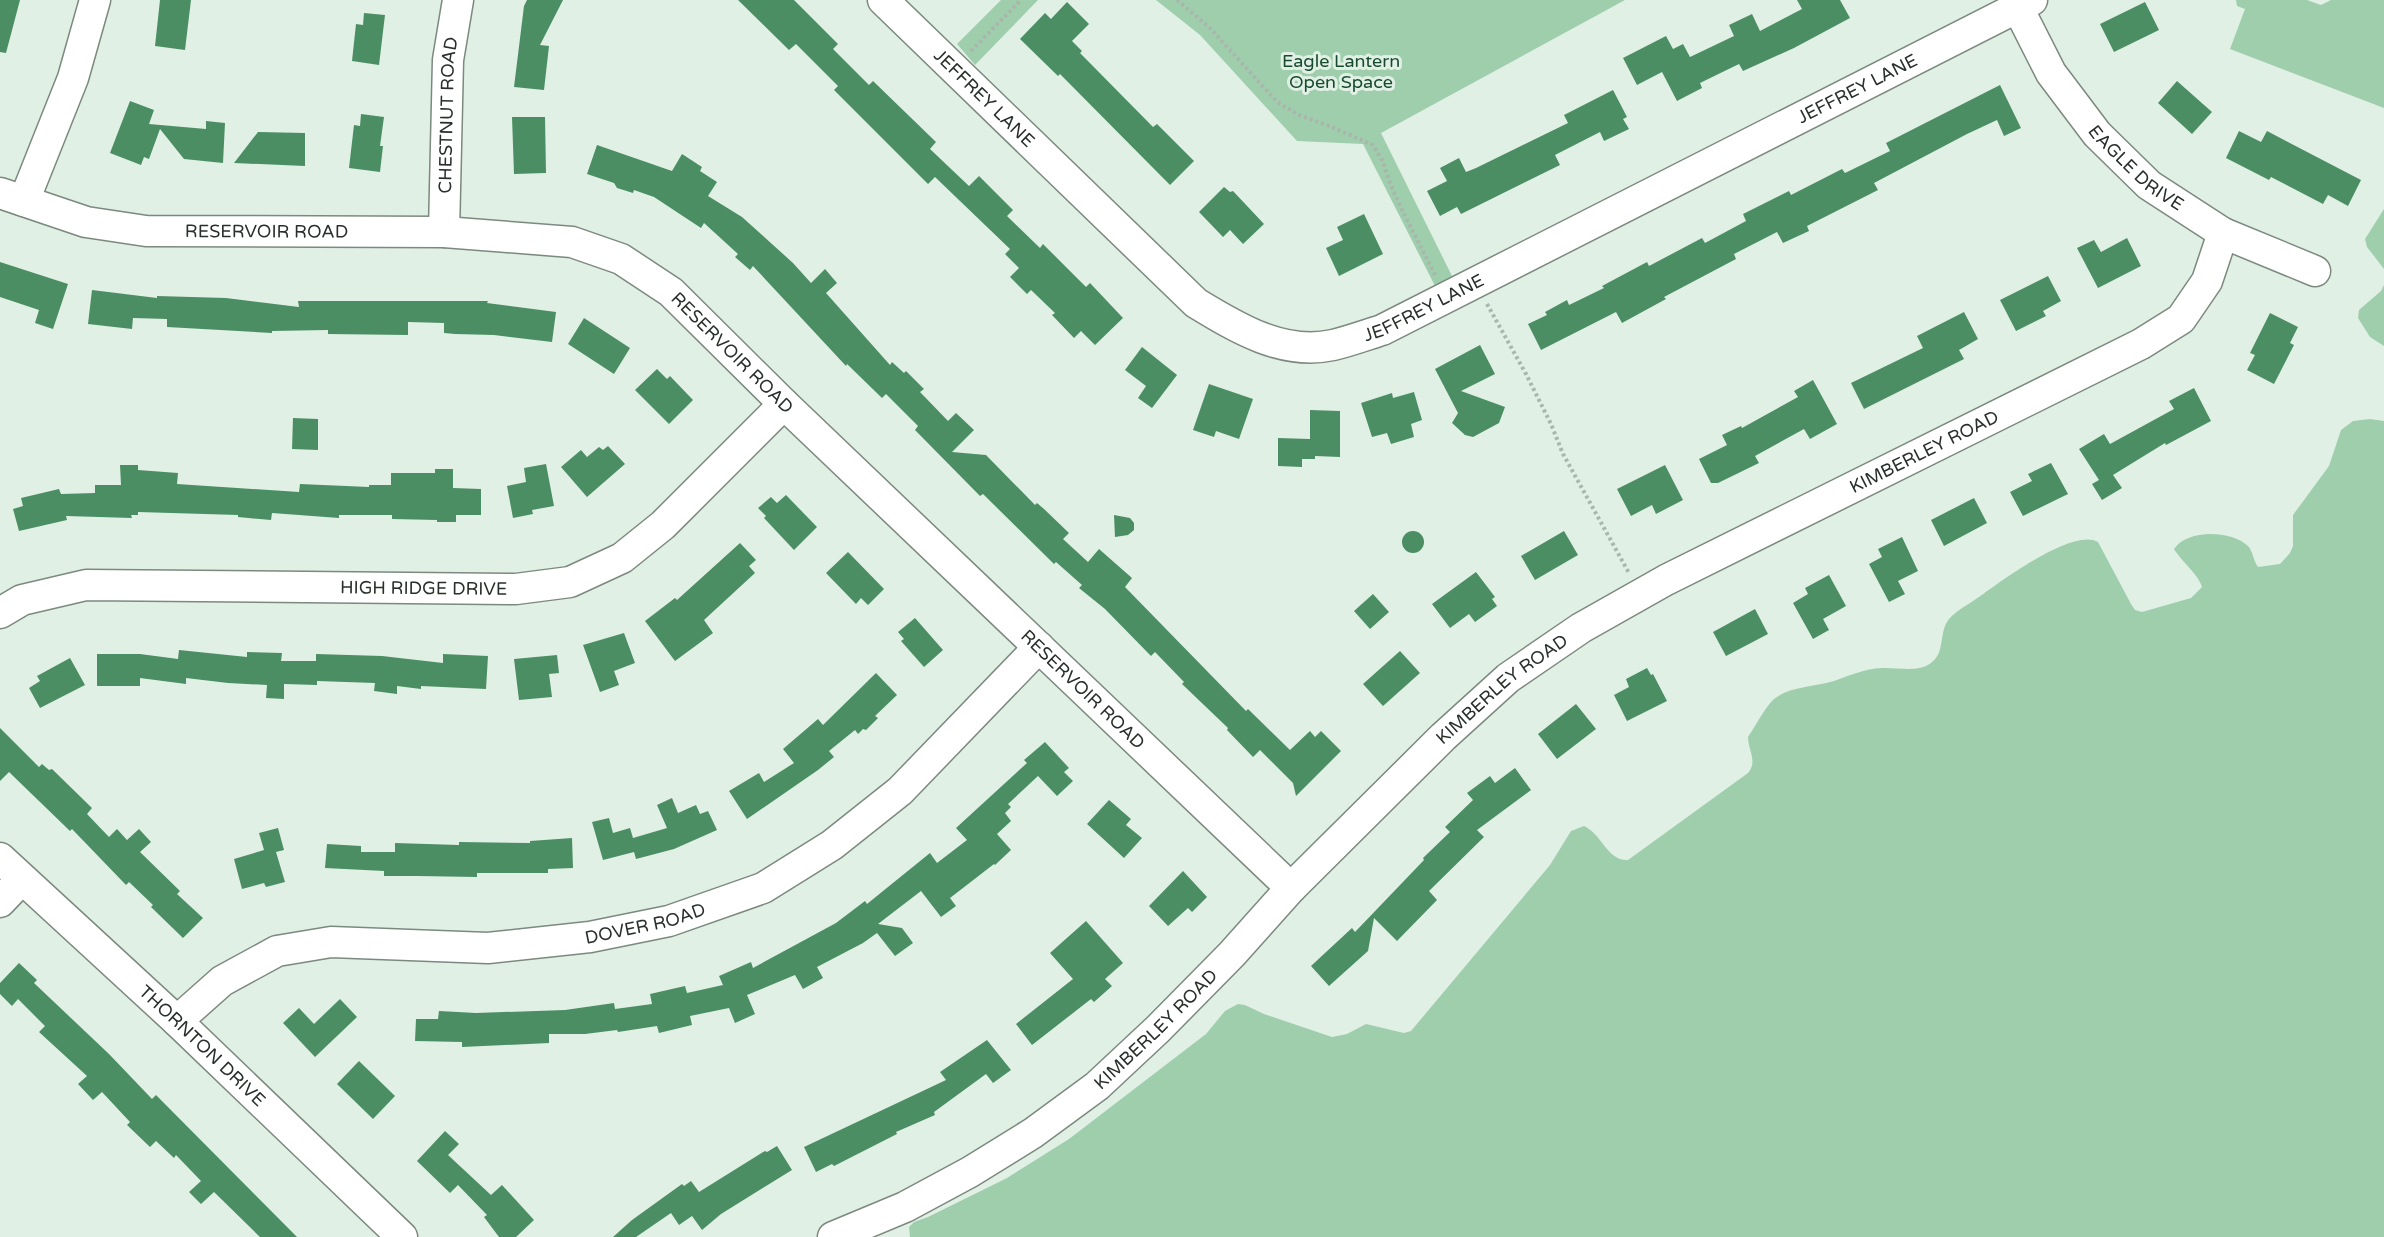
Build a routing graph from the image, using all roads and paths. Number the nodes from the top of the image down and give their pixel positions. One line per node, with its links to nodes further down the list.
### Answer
1 (95, 0): 8 (street)
2 (458, 0): 9 (street, CHESTNUT ROAD)
3 (883, 0): 7 (street, JEFFREY LANE)
4 (1021, 0): 7 (path)
5 (1177, 0): 13 (path)
6 (2021, 2): 10 (street, EAGLE DRIVE); 12 (street, JEFFREY LANE)
7 (954, 69): 13 (street, JEFFREY LANE)
8 (12, 197): 9 (street, RESERVOIR ROAD)
9 (444, 232): 14 (street, RESERVOIR ROAD)
10 (2223, 233): 11 (street, EAGLE DRIVE); 15 (street, KIMBERLEY ROAD)
11 (2314, 271)
12 (1475, 283): 13 (street, JEFFREY LANE); 15 (path)
13 (1447, 297)
14 (784, 404): 16 (street, HIGH RIDGE DRIVE); 17 (street, RESERVOIR ROAD)
15 (1641, 594): 20 (street, KIMBERLEY ROAD)
16 (0, 613)
17 (1039, 647): 20 (street, RESERVOIR ROAD); 22 (street, DOVER ROAD)
18 (0, 858): 19 (street, THORNTON DRIVE)
19 (22, 879): 21 (street); 22 (street, THORNTON DRIVE)
20 (1291, 888): 24 (street, KIMBERLEY ROAD)
21 (0, 902)
22 (177, 1021): 23 (street, THORNTON DRIVE)
23 (402, 1237)
24 (833, 1237)

